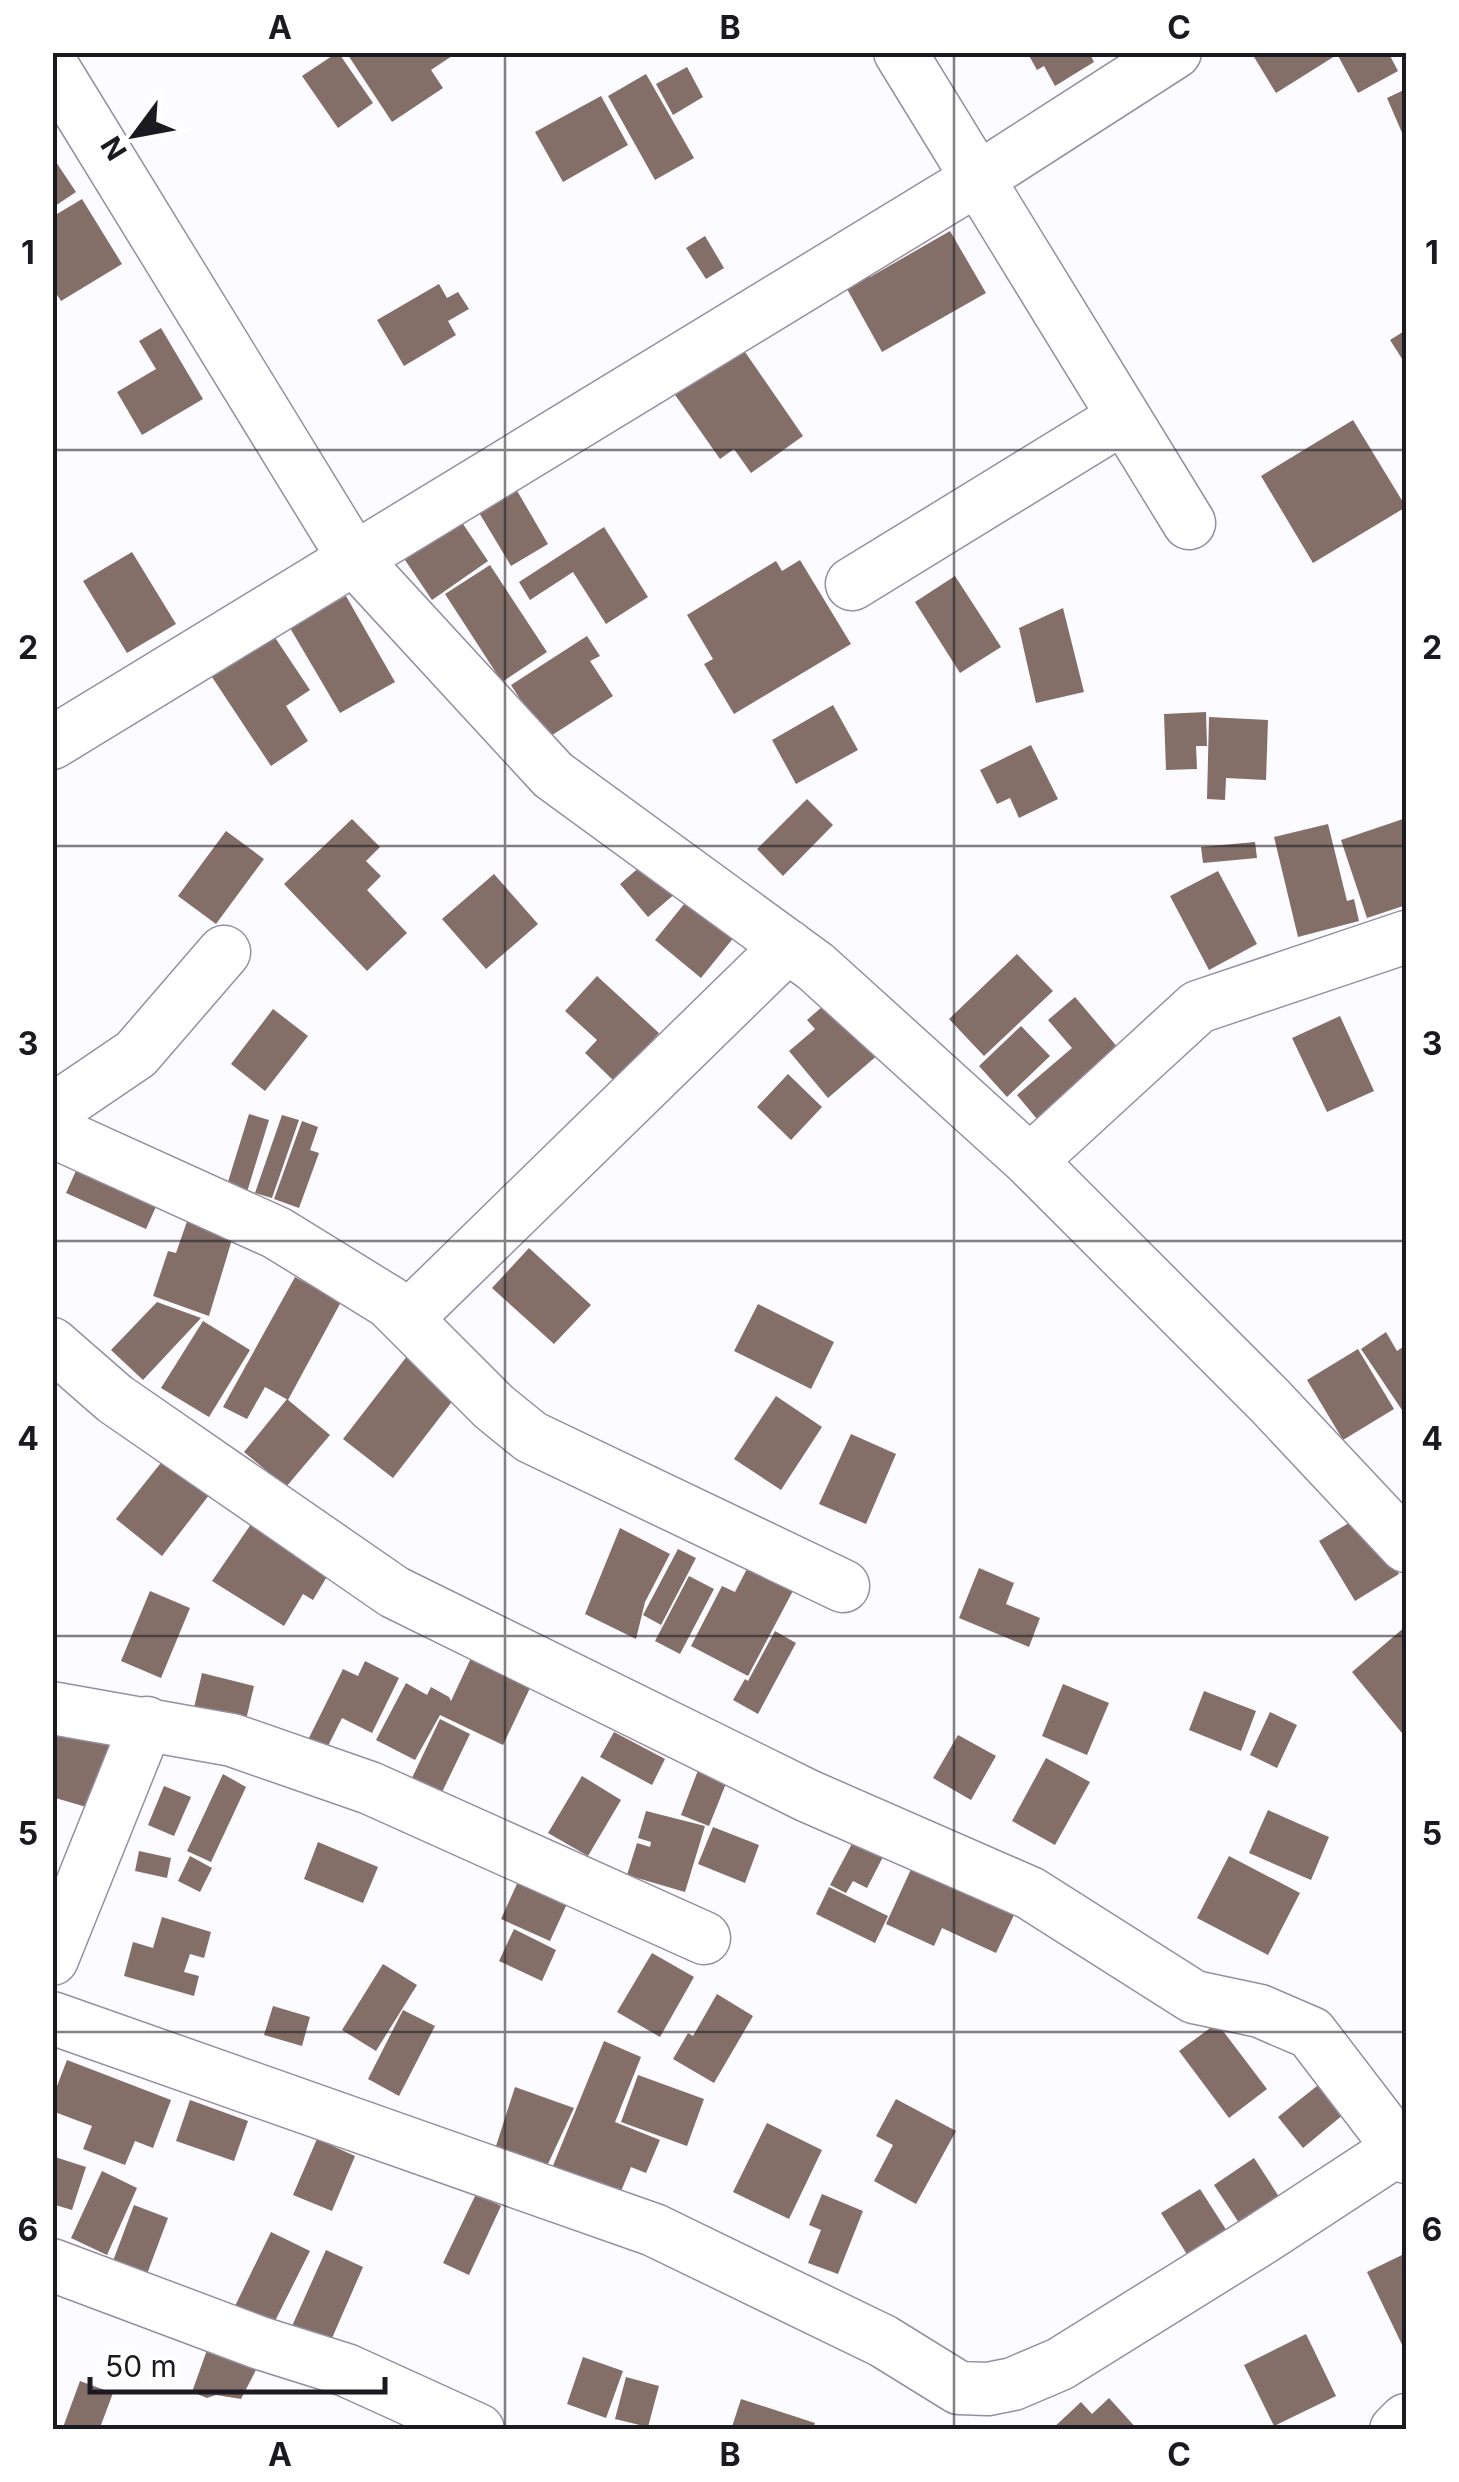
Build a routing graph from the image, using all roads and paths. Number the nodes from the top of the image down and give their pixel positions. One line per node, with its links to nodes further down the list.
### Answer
1 (900, 52): 4 (street)
2 (1176, 52): 4 (street)
3 (52, 66): 7 (street)
4 (979, 178): 5 (street); 7 (street)
5 (1124, 417): 6 (street); 8 (street)
6 (1189, 523)
7 (356, 560): 9 (street); 11 (street)
8 (852, 584)
9 (52, 743)
10 (1406, 937): 15 (street)
11 (788, 946): 15 (street); 16 (street)
12 (224, 952): 13 (street)
13 (52, 1112)
14 (52, 1131): 16 (street)
15 (1030, 1161): 18 (street)
16 (406, 1319): 19 (street)
17 (52, 1344): 25 (street)
18 (1406, 1546)
19 (843, 1586)
20 (52, 1708): 21 (street)
21 (147, 1724): 22 (street); 23 (street)
22 (704, 1938)
23 (52, 1959)
24 (52, 2018): 25 (street)
25 (1403, 2153)
26 (52, 2265): 28 (street)
27 (1406, 2420): 29 (street)
28 (478, 2430)
29 (1396, 2430)

